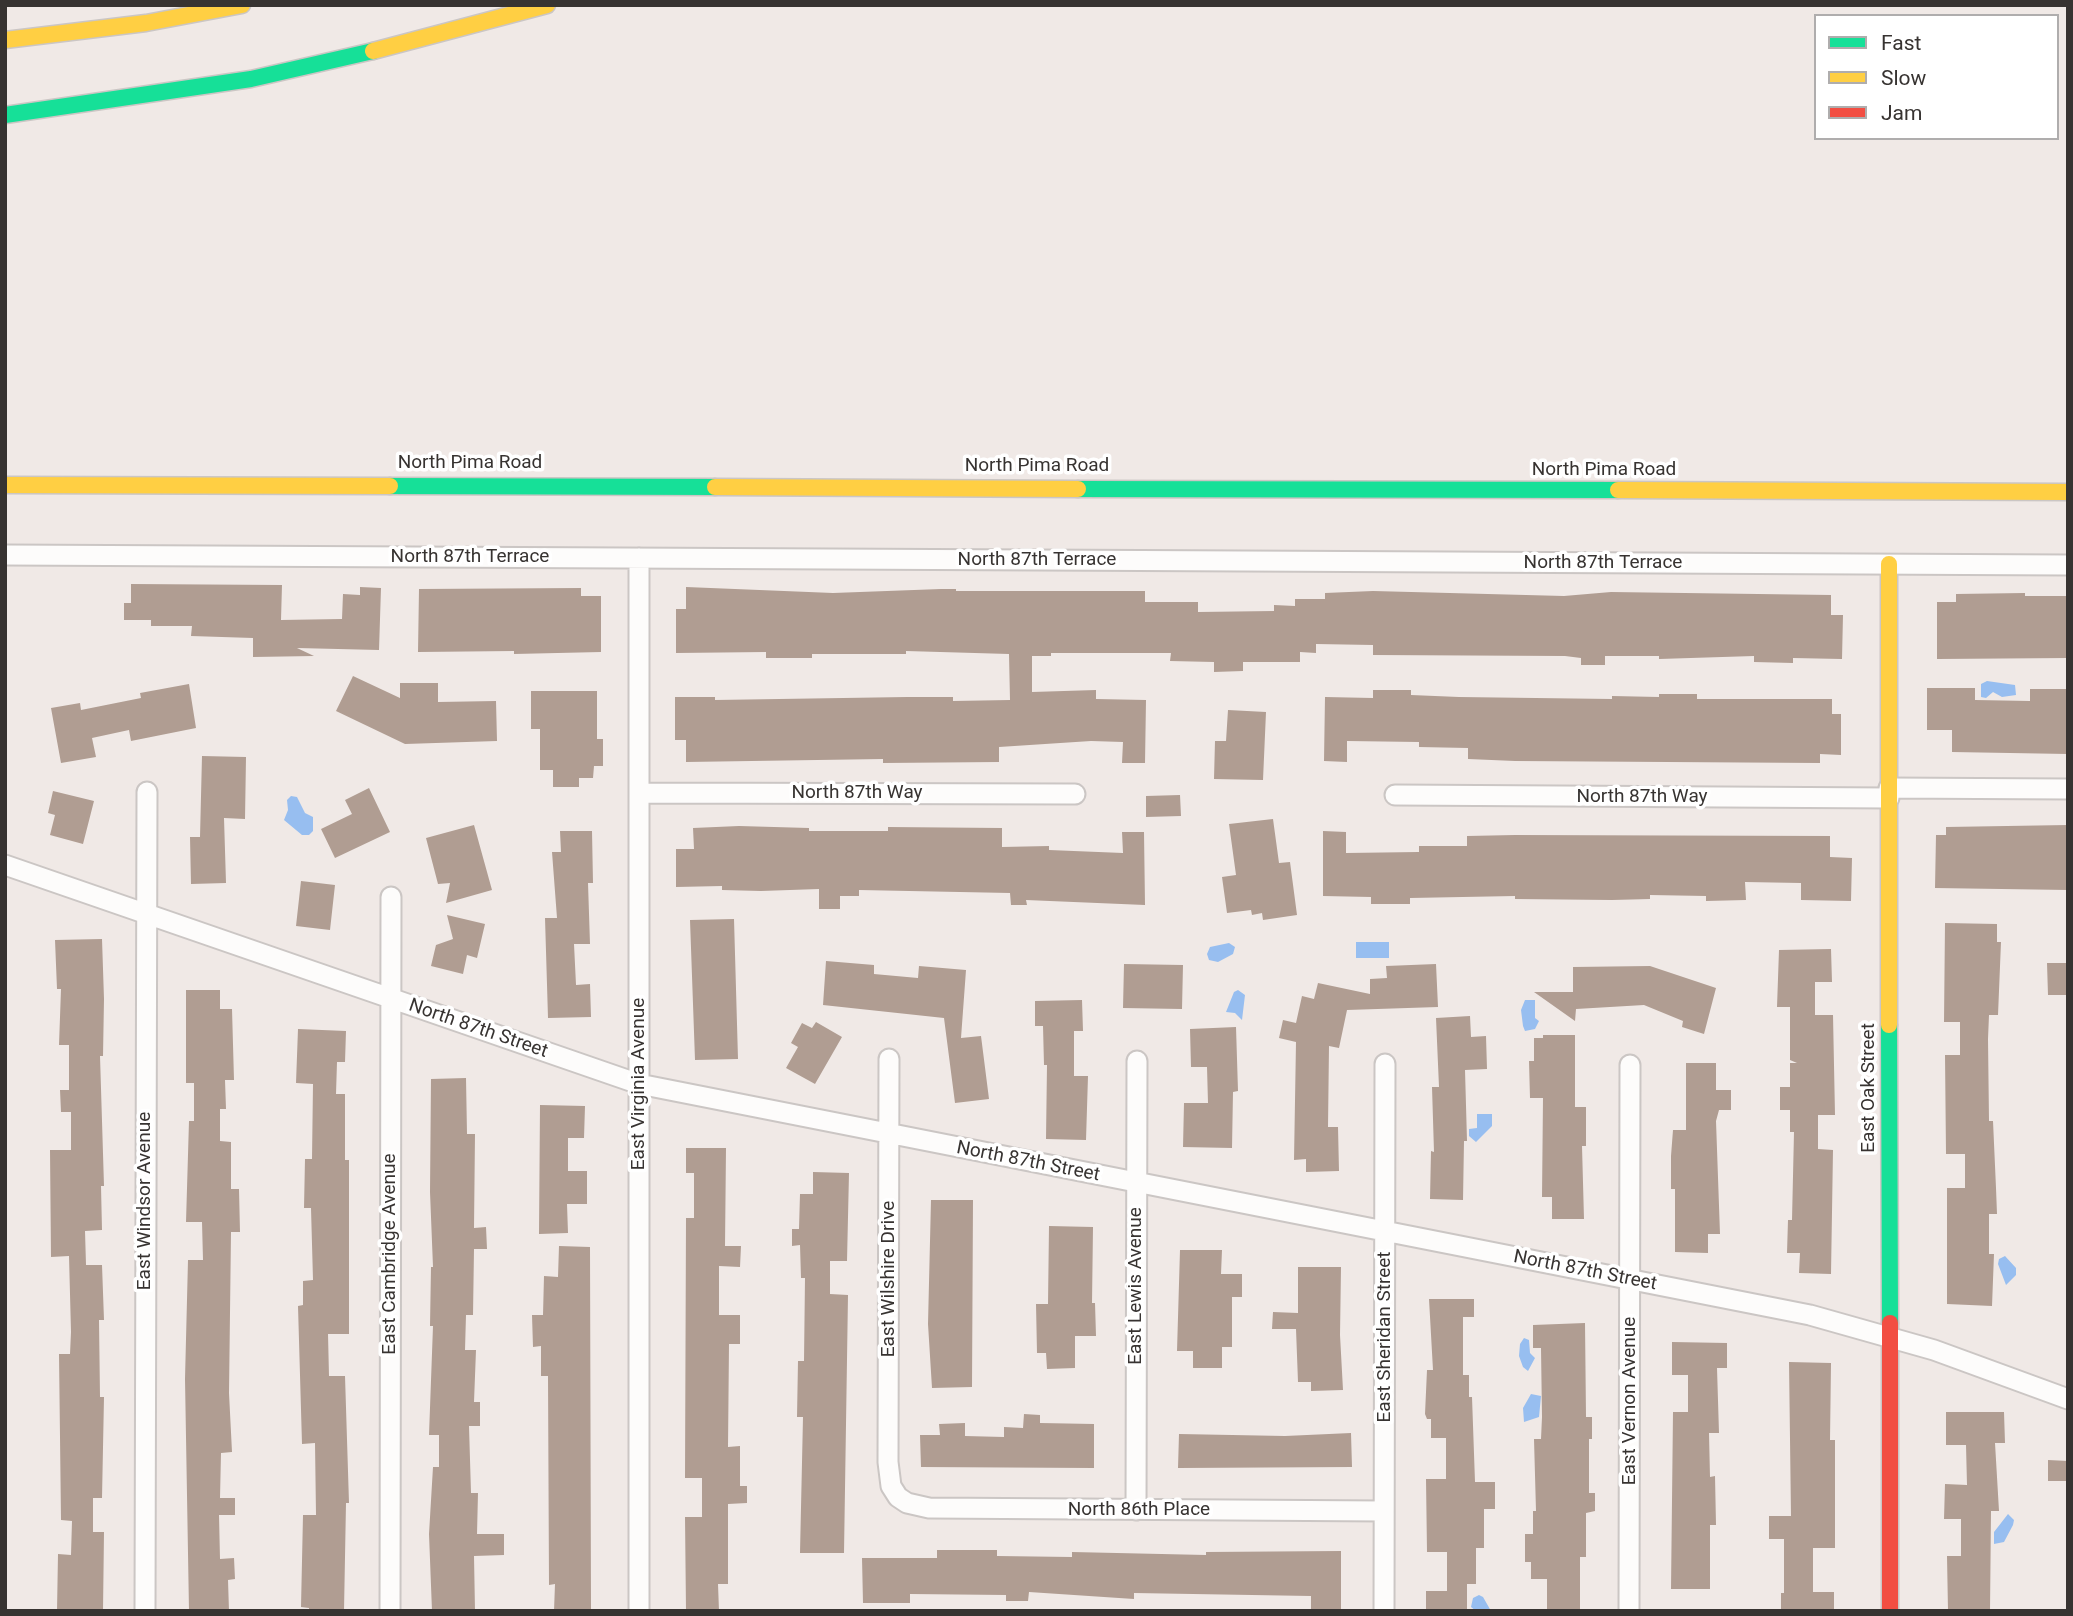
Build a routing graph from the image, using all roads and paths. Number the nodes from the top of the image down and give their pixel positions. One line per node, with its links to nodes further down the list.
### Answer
1 (242, 5): 3 (main road)
2 (547, 5): 4 (main road)
3 (5, 40)
4 (5, 116)
5 (5, 485): 6 (main road, North Pima Road)
6 (2068, 492)
7 (5, 555): 8 (street, North 87th Terrace)
8 (639, 558): 9 (street, North 87th Terrace); 13 (street, East Virginia Avenue)
9 (1889, 564): 10 (street, North 87th Terrace); 14 (main road, East Oak Street)
10 (2068, 565)
11 (2068, 789): 14 (street, North 87th Way)
12 (147, 792): 19 (street, East Windsor Avenue)
13 (639, 793): 15 (street, North 87th Way); 25 (street, East Virginia Avenue)
14 (1889, 793): 16 (street, North 87th Way); 30 (main road, East Oak Street)
15 (1075, 794)
16 (1395, 795)
17 (5, 865): 19 (street, North 87th Street)
18 (391, 897): 20 (street, East Cambridge Avenue)
19 (146, 914): 20 (street, North 87th Street); 35 (street, East Windsor Avenue)
20 (390, 998): 25 (street, North 87th Street); 36 (street, East Cambridge Avenue)
21 (889, 1059): 26 (street, East Wilshire Drive)
22 (1137, 1061): 27 (street, East Lewis Avenue)
23 (1385, 1063): 28 (street, East Sheridan Street)
24 (1630, 1065): 29 (street, East Vernon Avenue)
25 (639, 1084): 26 (street, North 87th Street); 37 (street, East Virginia Avenue)
26 (890, 1134): 27 (street, North 87th Street); 32 (street, East Wilshire Drive)
27 (1136, 1183): 28 (street, North 87th Street); 33 (street, East Lewis Avenue)
28 (1386, 1232): 29 (street, North 87th Street); 34 (street, East Sheridan Street)
29 (1630, 1280): 30 (street, North 87th Street); 39 (street, East Vernon Avenue)
30 (1890, 1337): 31 (street, North 87th Street); 40 (main road, East Oak Street)
31 (2068, 1399)
32 (898, 1497): 33 (street, North 86th Place)
33 (1136, 1510): 34 (street, North 86th Place)
34 (1383, 1511): 38 (street, East Sheridan Street)
35 (145, 1611)
36 (390, 1611)
37 (639, 1611)
38 (1384, 1611)
39 (1629, 1611)
40 (1890, 1611)

